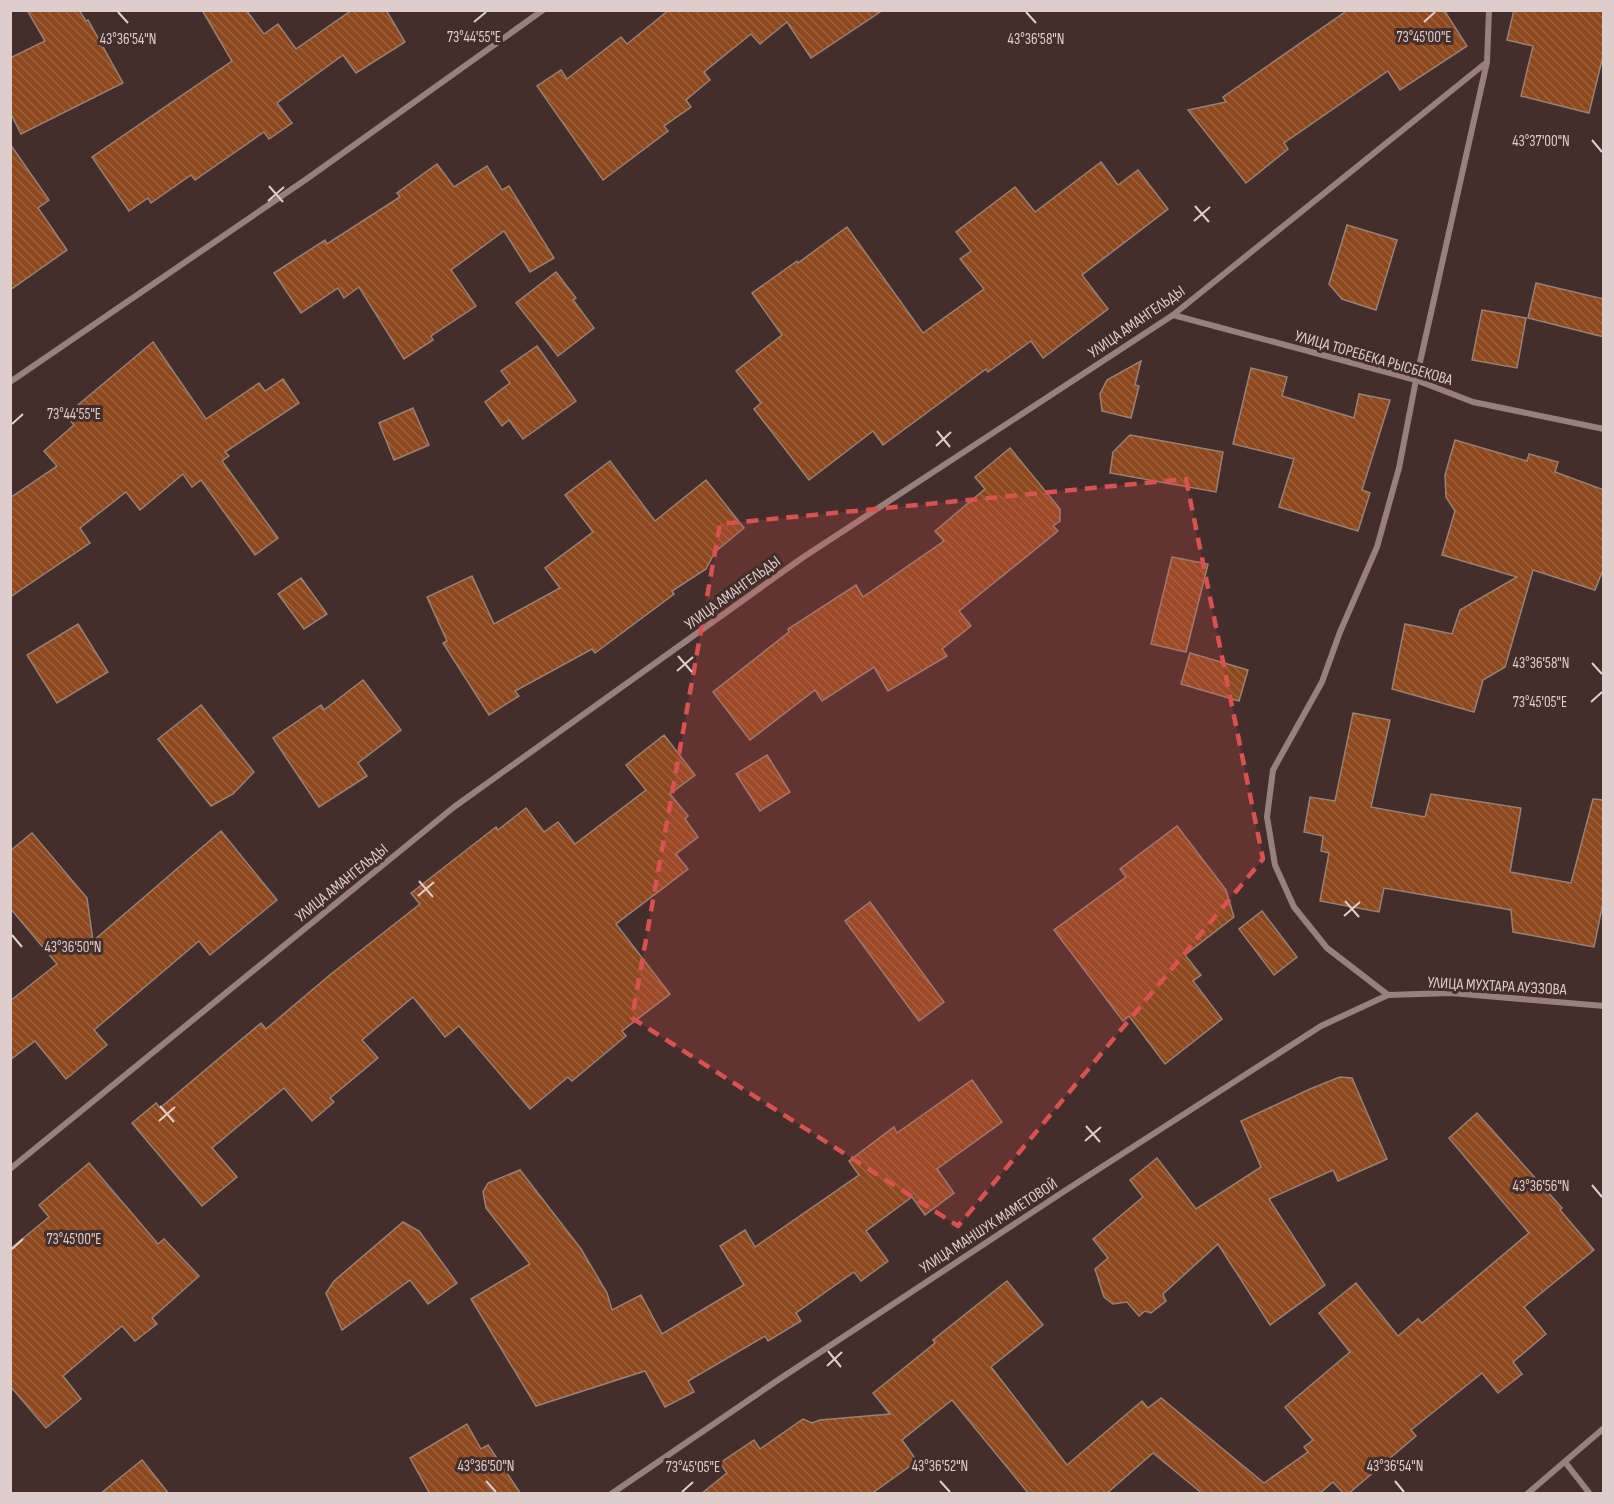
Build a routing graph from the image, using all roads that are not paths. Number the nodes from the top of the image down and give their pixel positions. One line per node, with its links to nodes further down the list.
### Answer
1 (543, 10): 6 (street)
2 (1489, 10): 3 (street)
3 (1487, 62): 4 (street, УЛИЦА АМАНГЕЛЬДЫ); 5 (street)
4 (1173, 315): 5 (street, УЛИЦА ТОРЕБЕКА РЫСБЕКОВА); 10 (street, УЛИЦА АМАНГЕЛЬДЫ)
5 (1416, 380): 7 (street, УЛИЦА ТОРЕБЕКА РЫСБЕКОВА); 8 (street)
6 (10, 382)
7 (1604, 429)
8 (1388, 995): 9 (street, УЛИЦА МУХТАРА АУЭЗОВА); 13 (street, УЛИЦА МАНШУК МАМЕТОВОЙ)
9 (1604, 1006)
10 (10, 1168)
11 (1604, 1428): 12 (street)
12 (1564, 1462): 14 (street); 15 (street)
13 (611, 1494)
14 (1527, 1494)
15 (1590, 1494)

